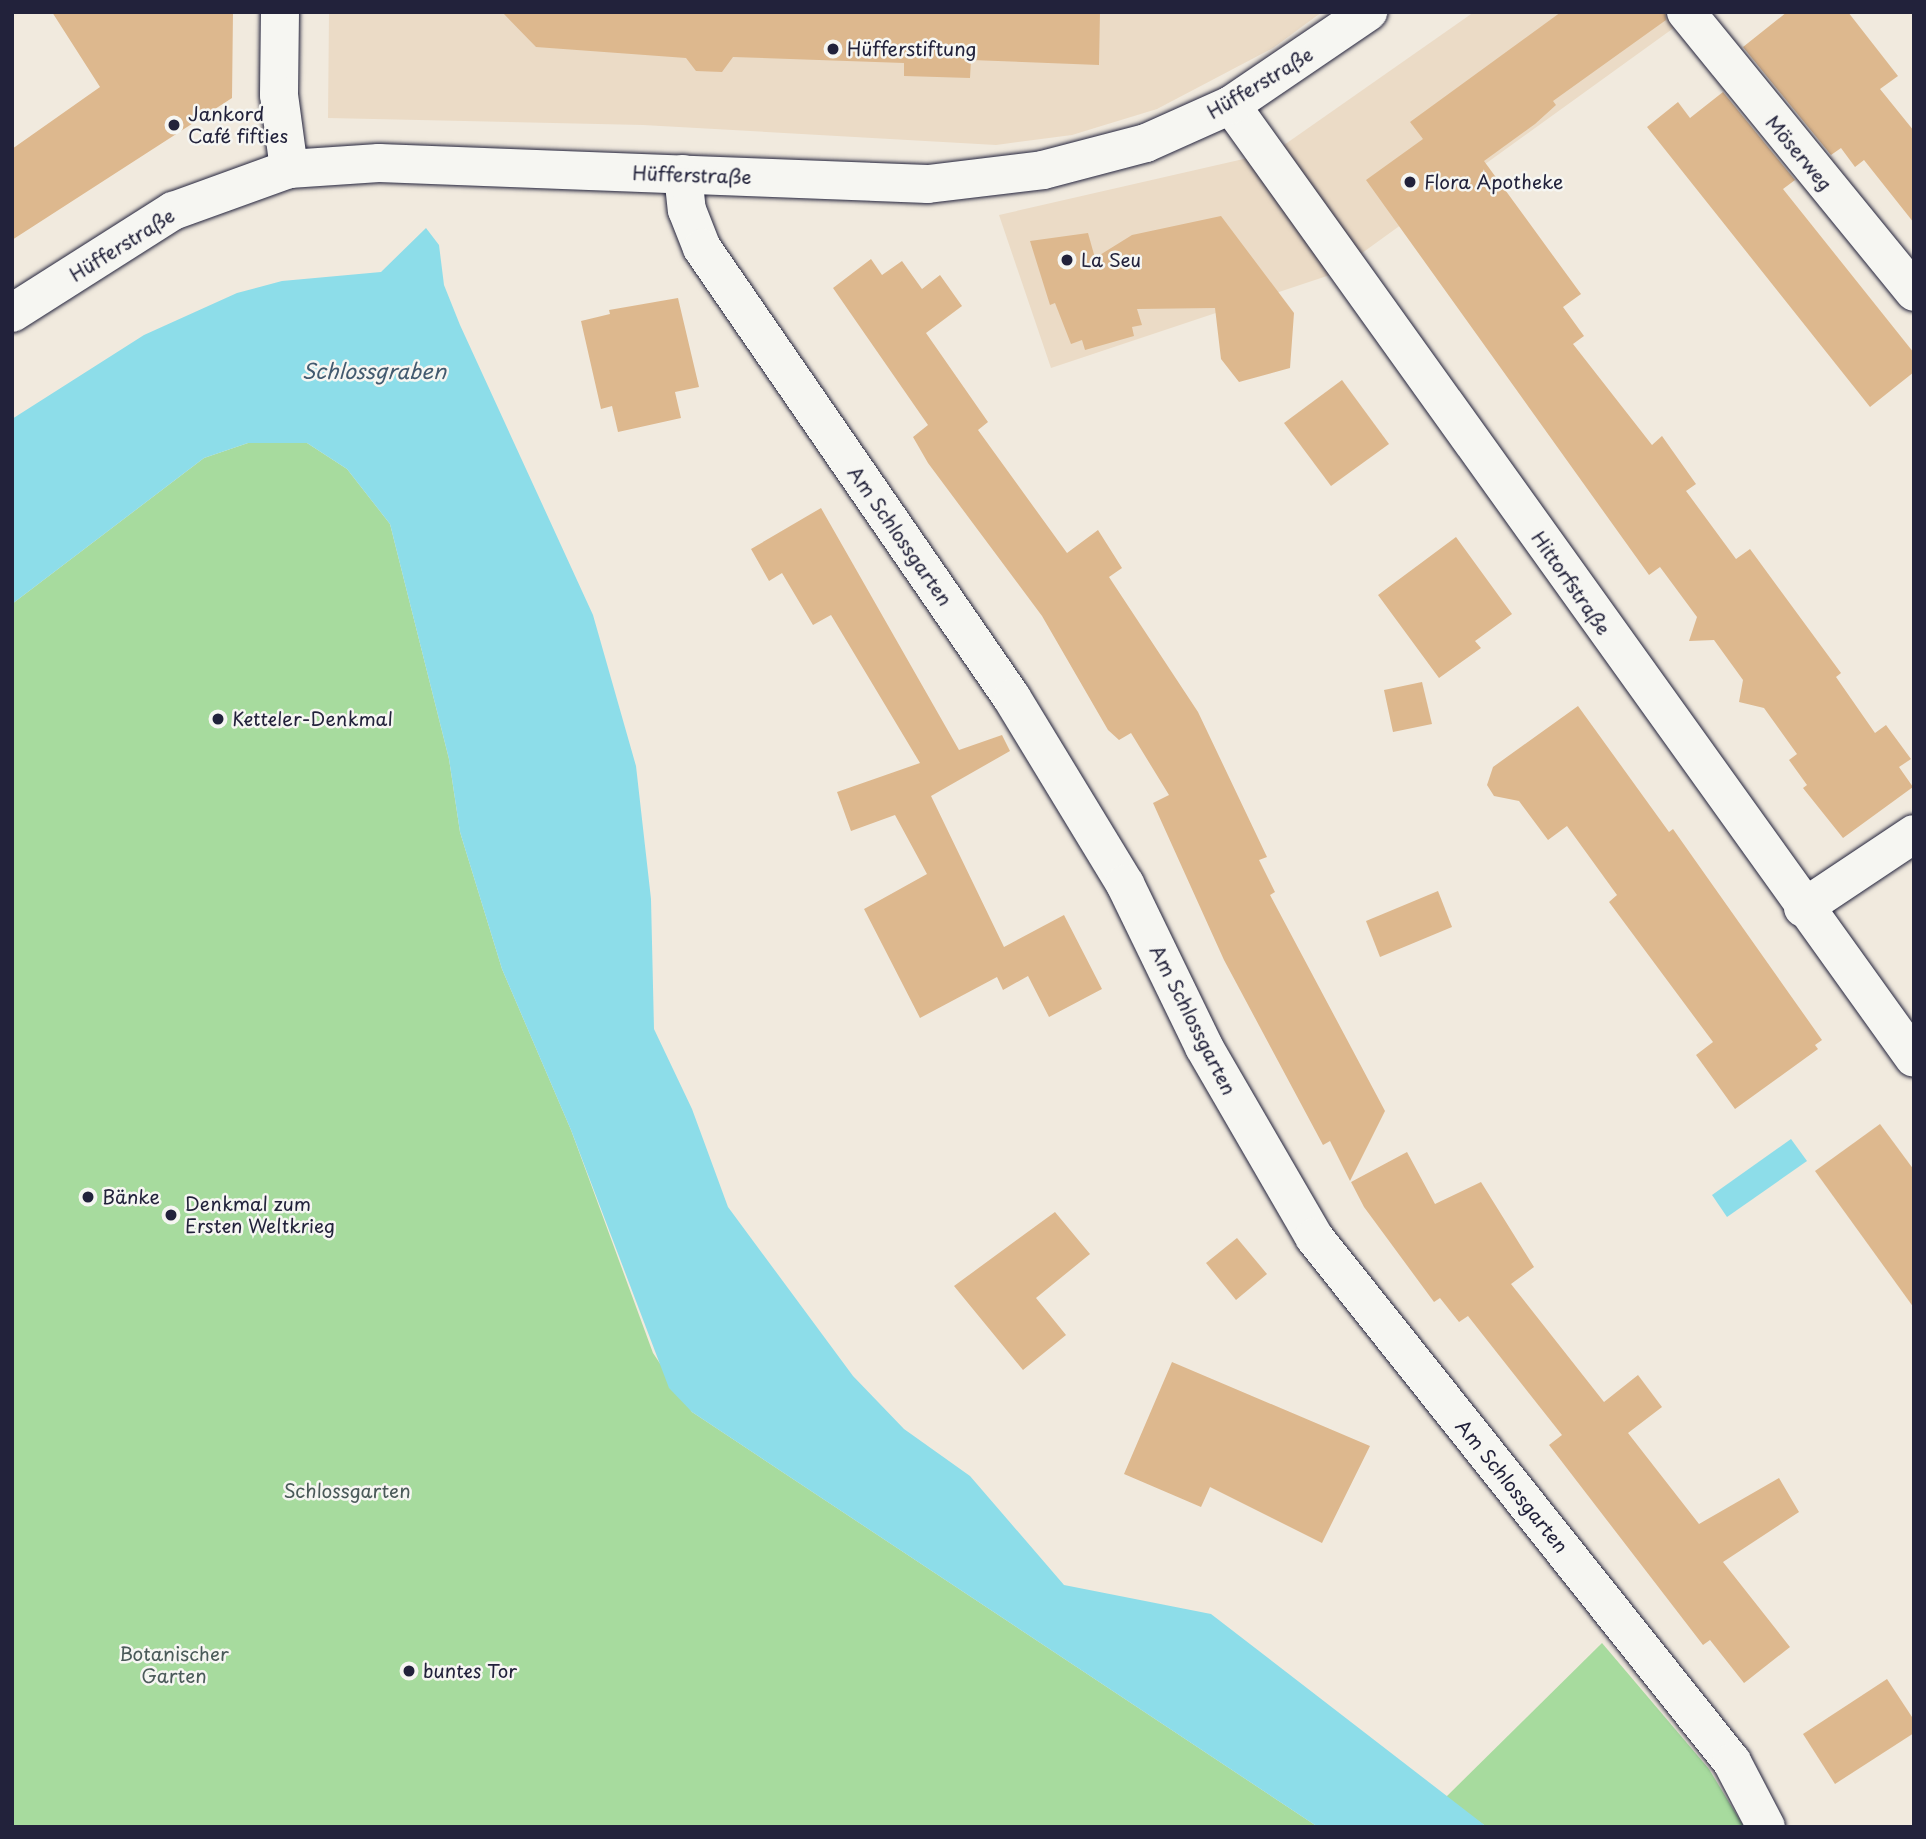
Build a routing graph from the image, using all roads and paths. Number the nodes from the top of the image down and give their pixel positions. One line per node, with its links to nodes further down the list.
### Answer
1 (280, 12): 5 (street)
2 (1368, 12): 4 (street, Hüfferstraße)
3 (1686, 12): 7 (street, Möserweg)
4 (1231, 105): 6 (street, Hüfferstraße); 10 (street, Hittorfstraße)
5 (289, 169): 6 (street, Hüfferstraße); 8 (street, Hüfferstraße)
6 (683, 174): 12 (street, Am Schlossgarten)
7 (1914, 292)
8 (12, 313)
9 (1914, 834): 10 (street)
10 (1803, 908): 11 (street, Hittorfstraße)
11 (1914, 1058)
12 (1766, 1827)

